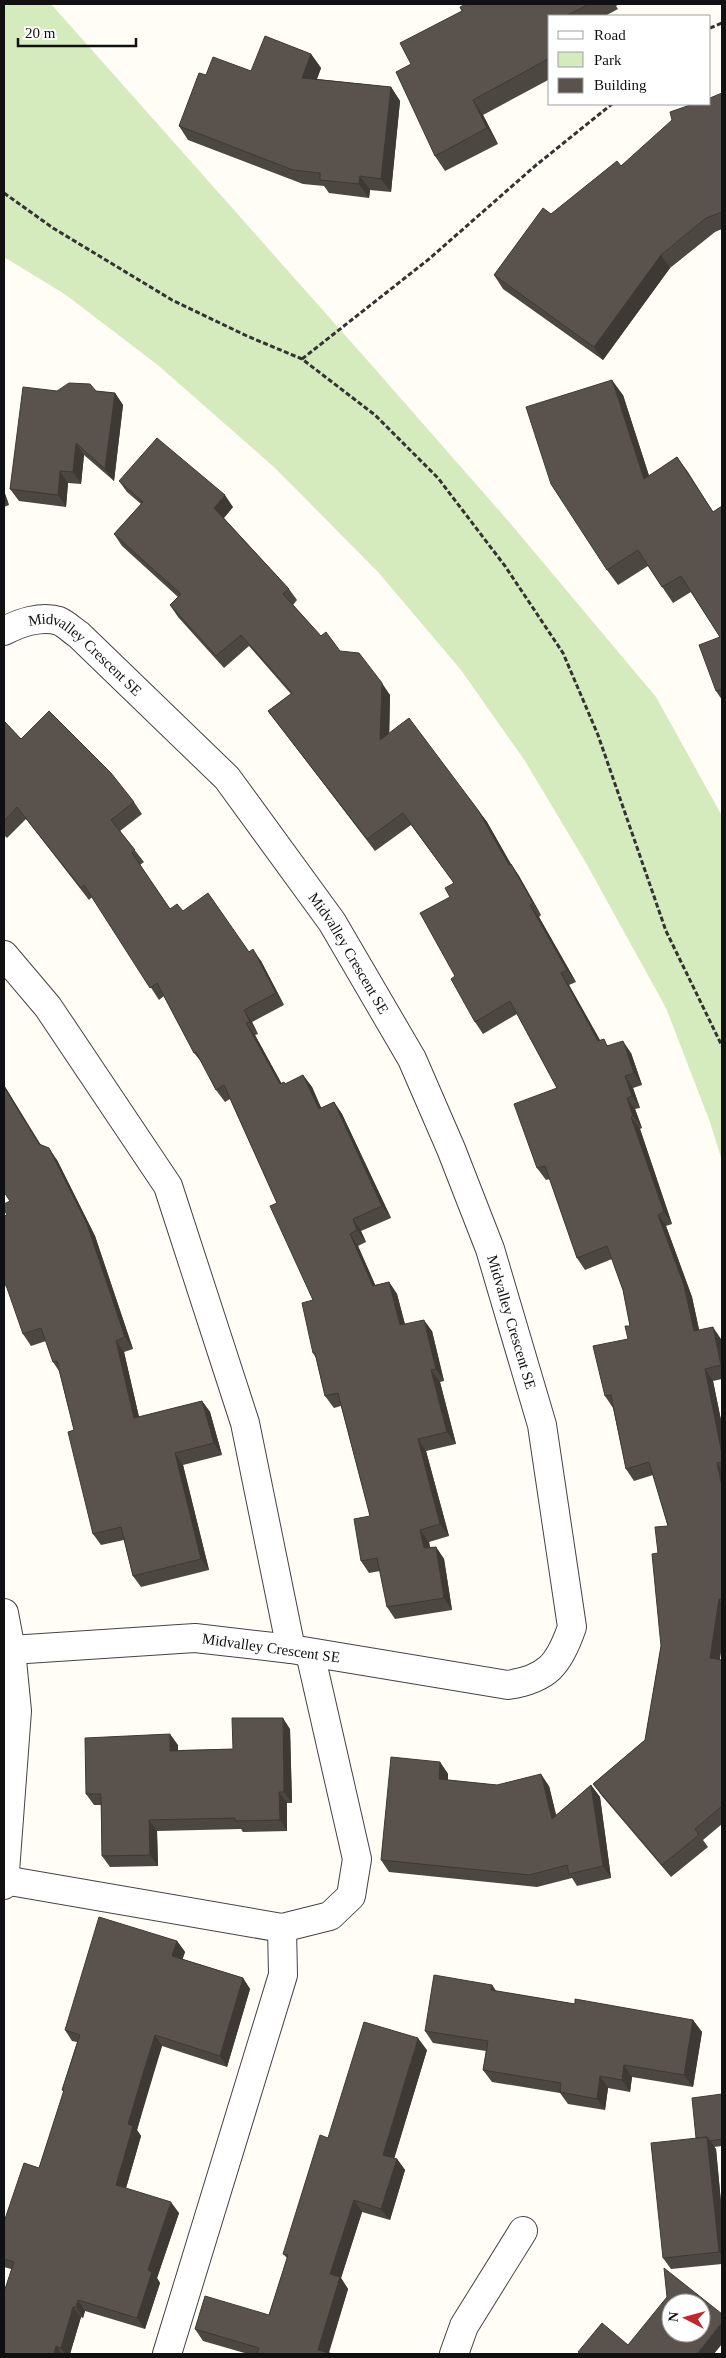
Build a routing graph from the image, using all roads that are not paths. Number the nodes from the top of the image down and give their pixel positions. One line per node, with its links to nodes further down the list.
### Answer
1 (4, 631): 5 (street, Midvalley Crescent SE)
2 (4, 956): 5 (street)
3 (4, 1613): 4 (street)
4 (11, 1650): 5 (street, Midvalley Crescent SE); 6 (street)
5 (300, 1651): 7 (street)
6 (4, 1882): 7 (street)
7 (282, 1928): 9 (street)
8 (522, 2231): 10 (street)
9 (167, 2354)
10 (454, 2354)

